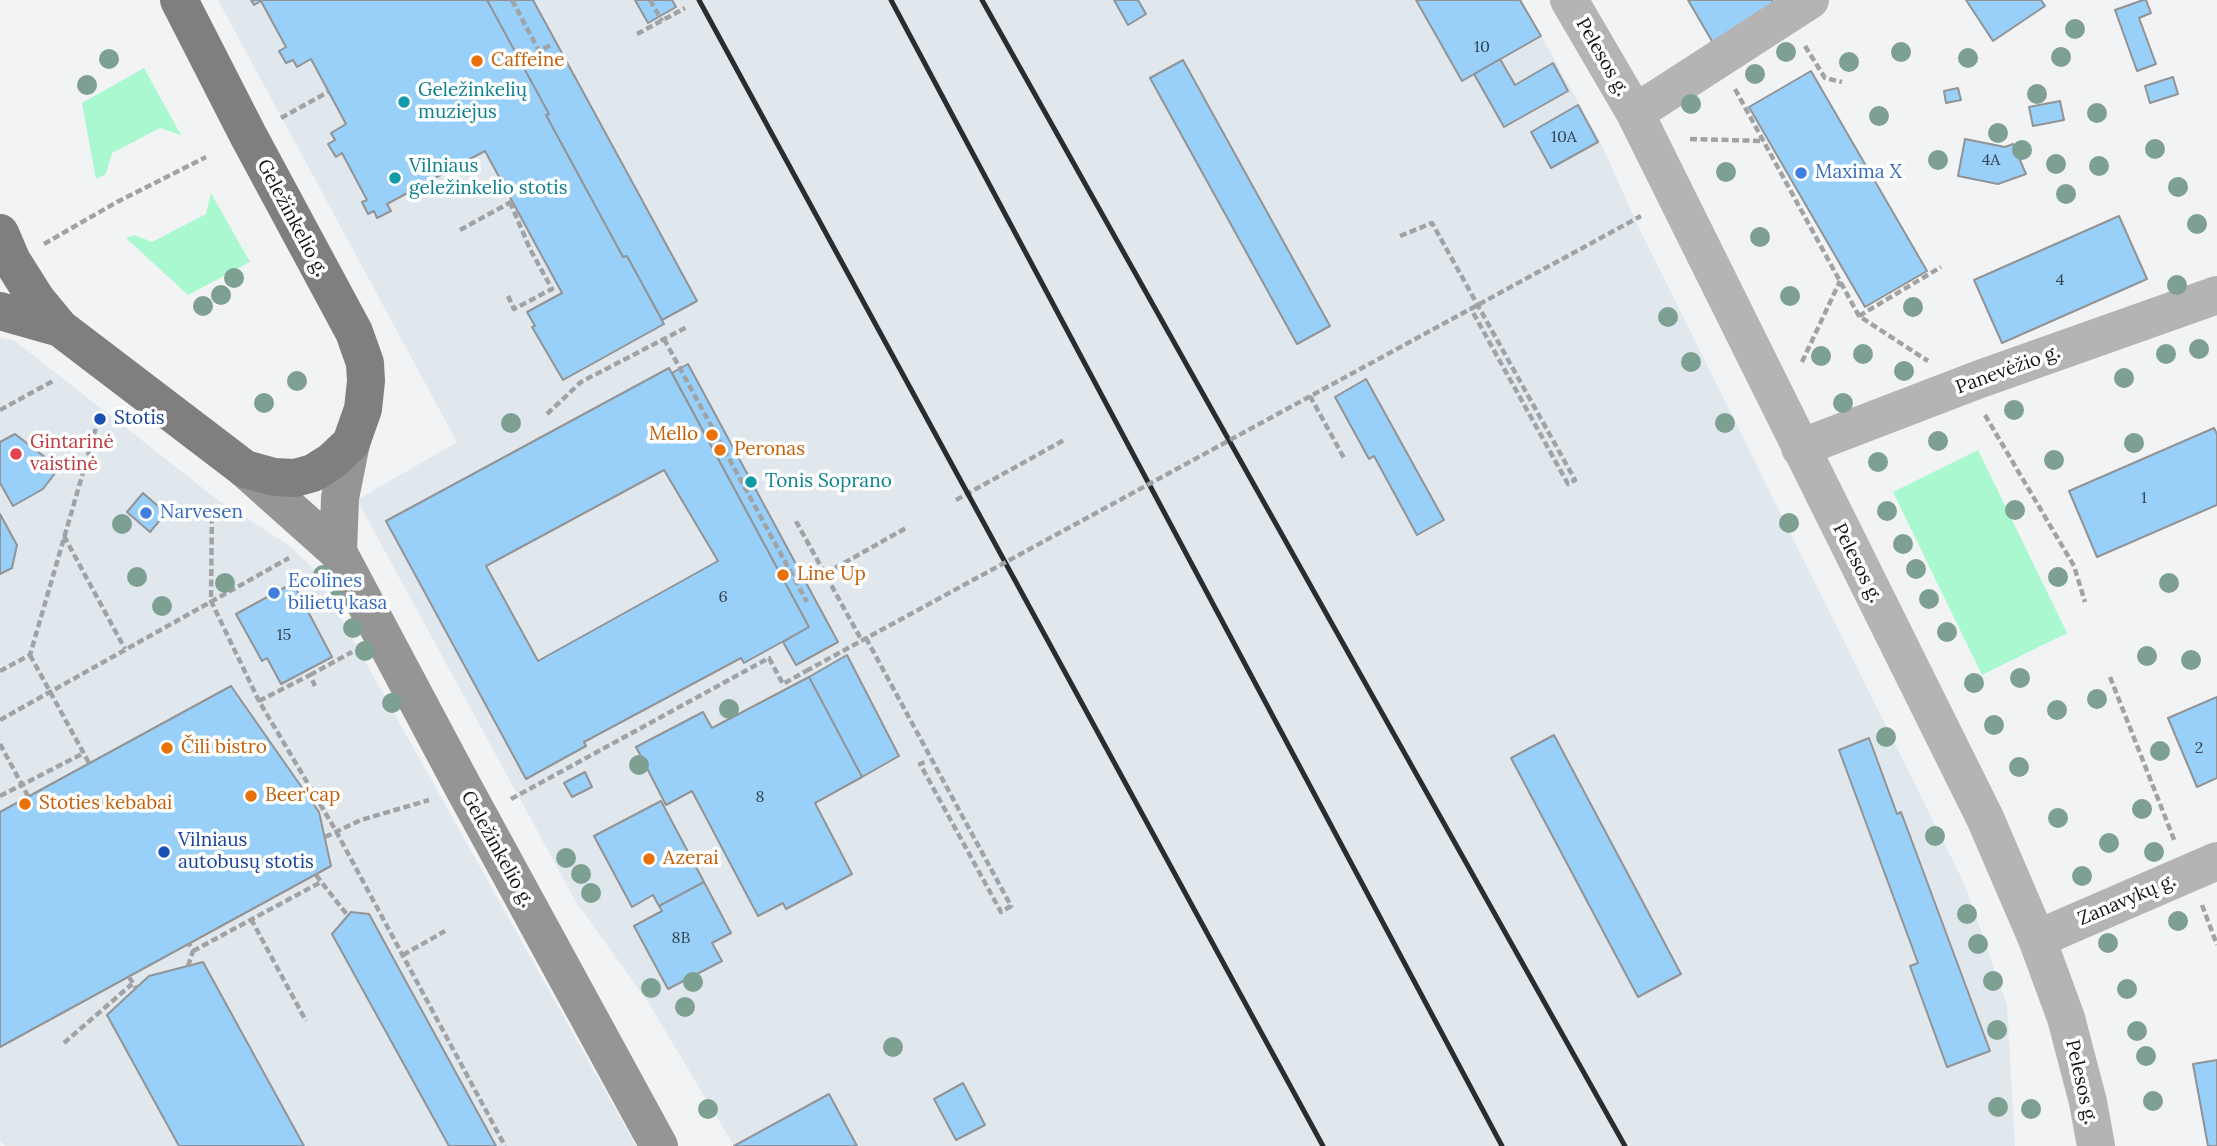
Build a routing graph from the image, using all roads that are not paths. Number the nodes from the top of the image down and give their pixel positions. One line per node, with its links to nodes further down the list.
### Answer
1 (179, 0): 9 (main road, Geležinkelio g.)
2 (1569, 0): 4 (street, Pelesos g.)
3 (1798, 8): 4 (street)
4 (1635, 113): 10 (street, Pelesos g.)
5 (6, 247): 8 (main road, Geležinkelio g.)
6 (2211, 298): 10 (street, Panevėžio g.)
7 (0, 311): 8 (main road)
8 (60, 328): 11 (main road, Geležinkelio g.)
9 (351, 443): 11 (main road, Geležinkelio g.); 12 (main road, Geležinkelio g.)
10 (1800, 448): 14 (street, Pelesos g.)
11 (246, 469): 12 (main road, Geležinkelio g.)
12 (338, 552): 15 (main road, Geležinkelio g.)
13 (2217, 861): 14 (street, Zanavykų g.)
14 (2037, 939): 16 (street, Pelesos g.)
15 (659, 1146)
16 (2096, 1146)

